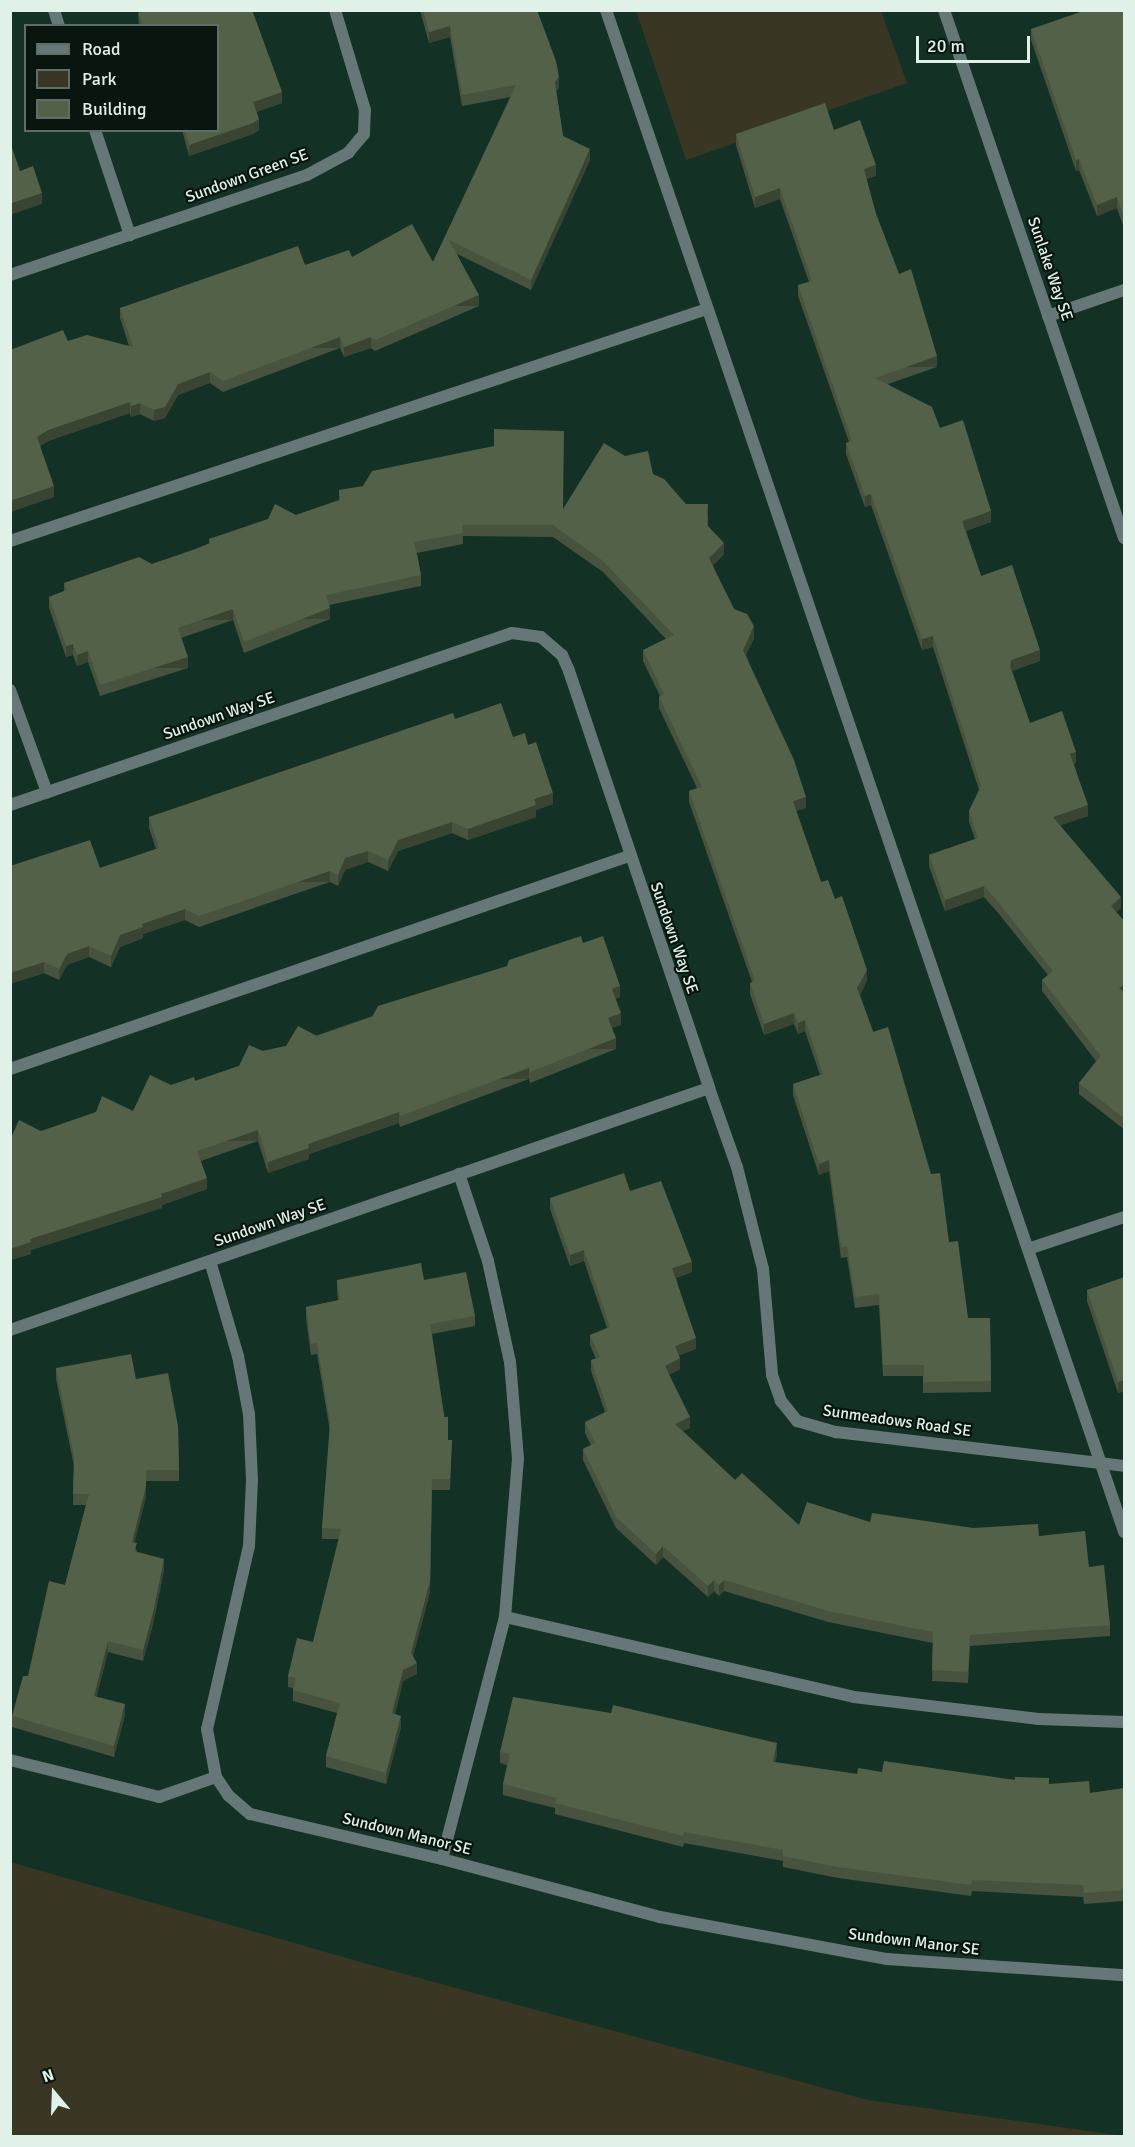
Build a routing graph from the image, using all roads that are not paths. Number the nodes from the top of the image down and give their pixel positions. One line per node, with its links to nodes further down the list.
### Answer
1 (334, 10): 5 (street, Sundown Green SE)
2 (606, 10): 8 (street)
3 (944, 10): 9 (street, Sunlake Way SE)
4 (96, 132): 5 (street)
5 (130, 235): 6 (street, Sundown Green SE)
6 (10, 275)
7 (1125, 290): 9 (street)
8 (707, 309): 11 (street); 20 (street)
9 (1048, 316): 10 (street, Sunlake Way SE)
10 (1125, 538)
11 (10, 541)
12 (10, 690): 13 (street)
13 (46, 792): 14 (street, Sundown Way SE); 15 (street, Sundown Way SE)
14 (10, 805)
15 (629, 856): 16 (street); 17 (street, Sundown Way SE)
16 (10, 1069)
17 (709, 1088): 18 (street, Sundown Way SE); 23 (street, Sunmeadows Road SE)
18 (459, 1174): 21 (street, Sundown Way SE); 26 (street)
19 (1125, 1217): 20 (street)
20 (1029, 1249): 23 (street)
21 (210, 1261): 22 (street, Sundown Way SE); 29 (street, Sundown Manor SE)
22 (10, 1330)
23 (1102, 1466): 24 (street, Sunmeadows Road SE); 25 (street)
24 (1125, 1466)
25 (1125, 1532)
26 (505, 1617): 27 (street); 30 (street)
27 (1125, 1722)
28 (10, 1760): 29 (street)
29 (216, 1777): 30 (street, Sundown Manor SE)
30 (442, 1859): 31 (street, Sundown Manor SE)
31 (1125, 1975)

